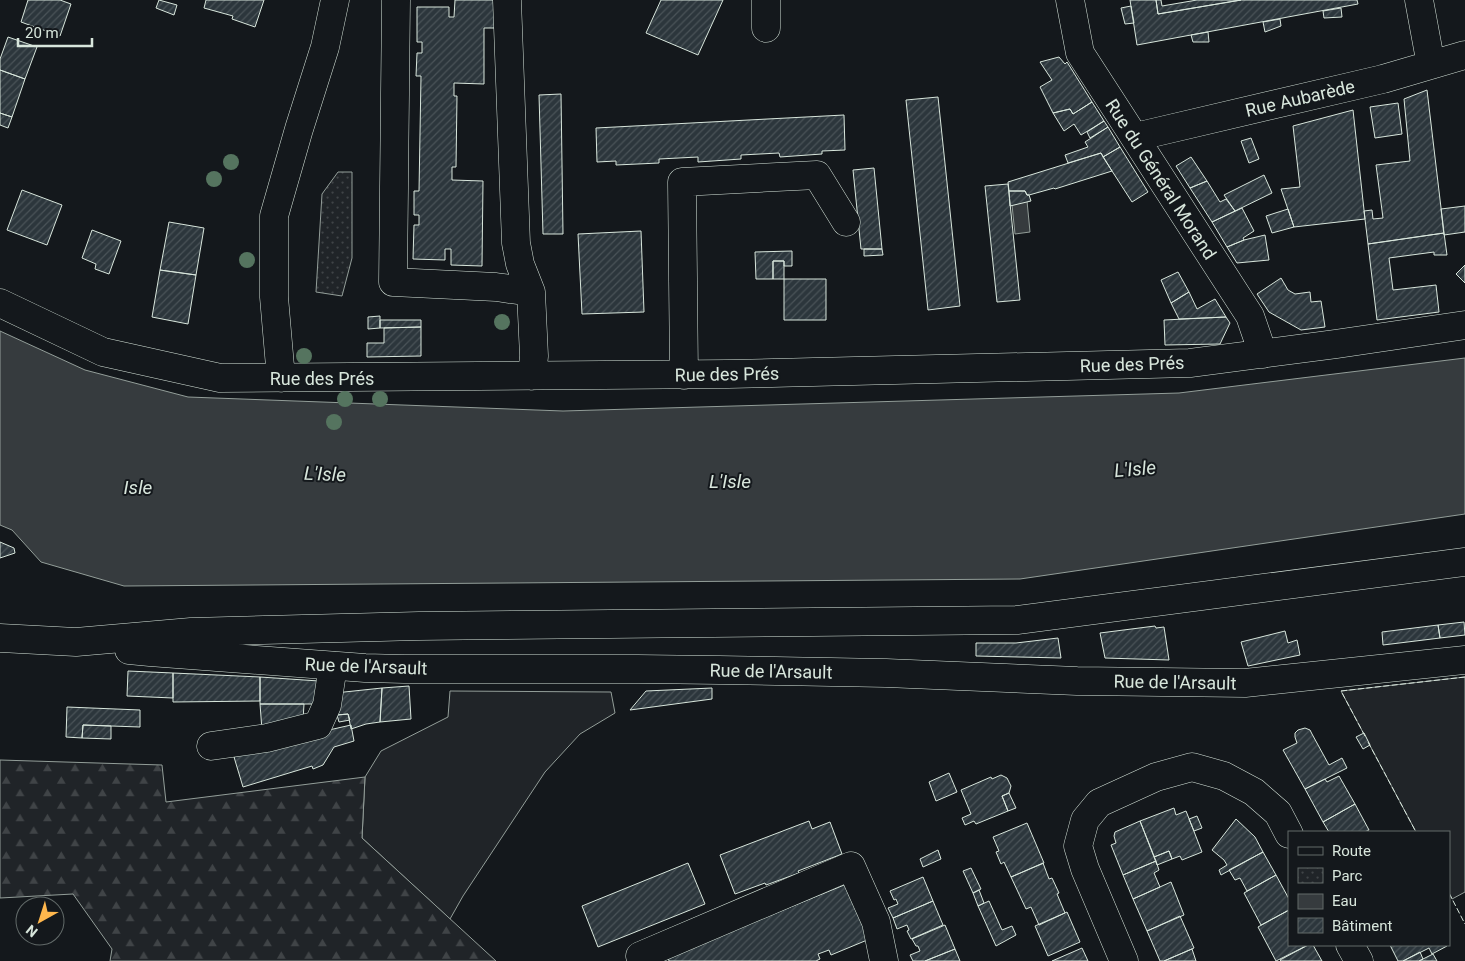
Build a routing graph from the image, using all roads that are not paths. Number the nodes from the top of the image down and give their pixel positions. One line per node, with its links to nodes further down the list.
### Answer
1 (335, 0): 18 (street)
2 (396, 0): 12 (street)
3 (508, 0): 12 (street)
4 (766, 0): 7 (street)
5 (1070, 0): 10 (street, Rue du Général Morand)
6 (1419, 0): 9 (street)
7 (766, 28)
8 (1465, 55): 9 (street, Rue Aubarède)
9 (1431, 65): 10 (street, Rue Aubarède)
10 (1135, 137): 15 (street, Rue du Général Morand)
11 (846, 222): 16 (street)
12 (531, 292): 17 (street)
13 (0, 303): 18 (street, Rue des Prés)
14 (1465, 325): 15 (street, Rue des Prés)
15 (1263, 354): 16 (street, Rue des Prés)
16 (684, 375): 17 (street, Rue des Prés)
17 (532, 376): 18 (street, Rue des Prés)
18 (281, 378)
19 (1465, 562): 20 (street)
20 (378, 628): 21 (street); 27 (street)
21 (332, 629): 23 (street); 26 (street)
22 (0, 638): 23 (street)
23 (76, 642): 25 (street, Rue de l'Arsault)
24 (1465, 660): 27 (street, Rue de l'Arsault)
25 (333, 666): 26 (street, Rue de l'Arsault); 28 (street)
26 (365, 668): 27 (street, Rue de l'Arsault)
27 (404, 669)
28 (211, 746)
29 (1288, 832): 33 (street)
30 (1350, 946): 34 (street)
31 (640, 956): 32 (street)
32 (884, 961)
33 (1124, 961)
34 (1358, 961)

